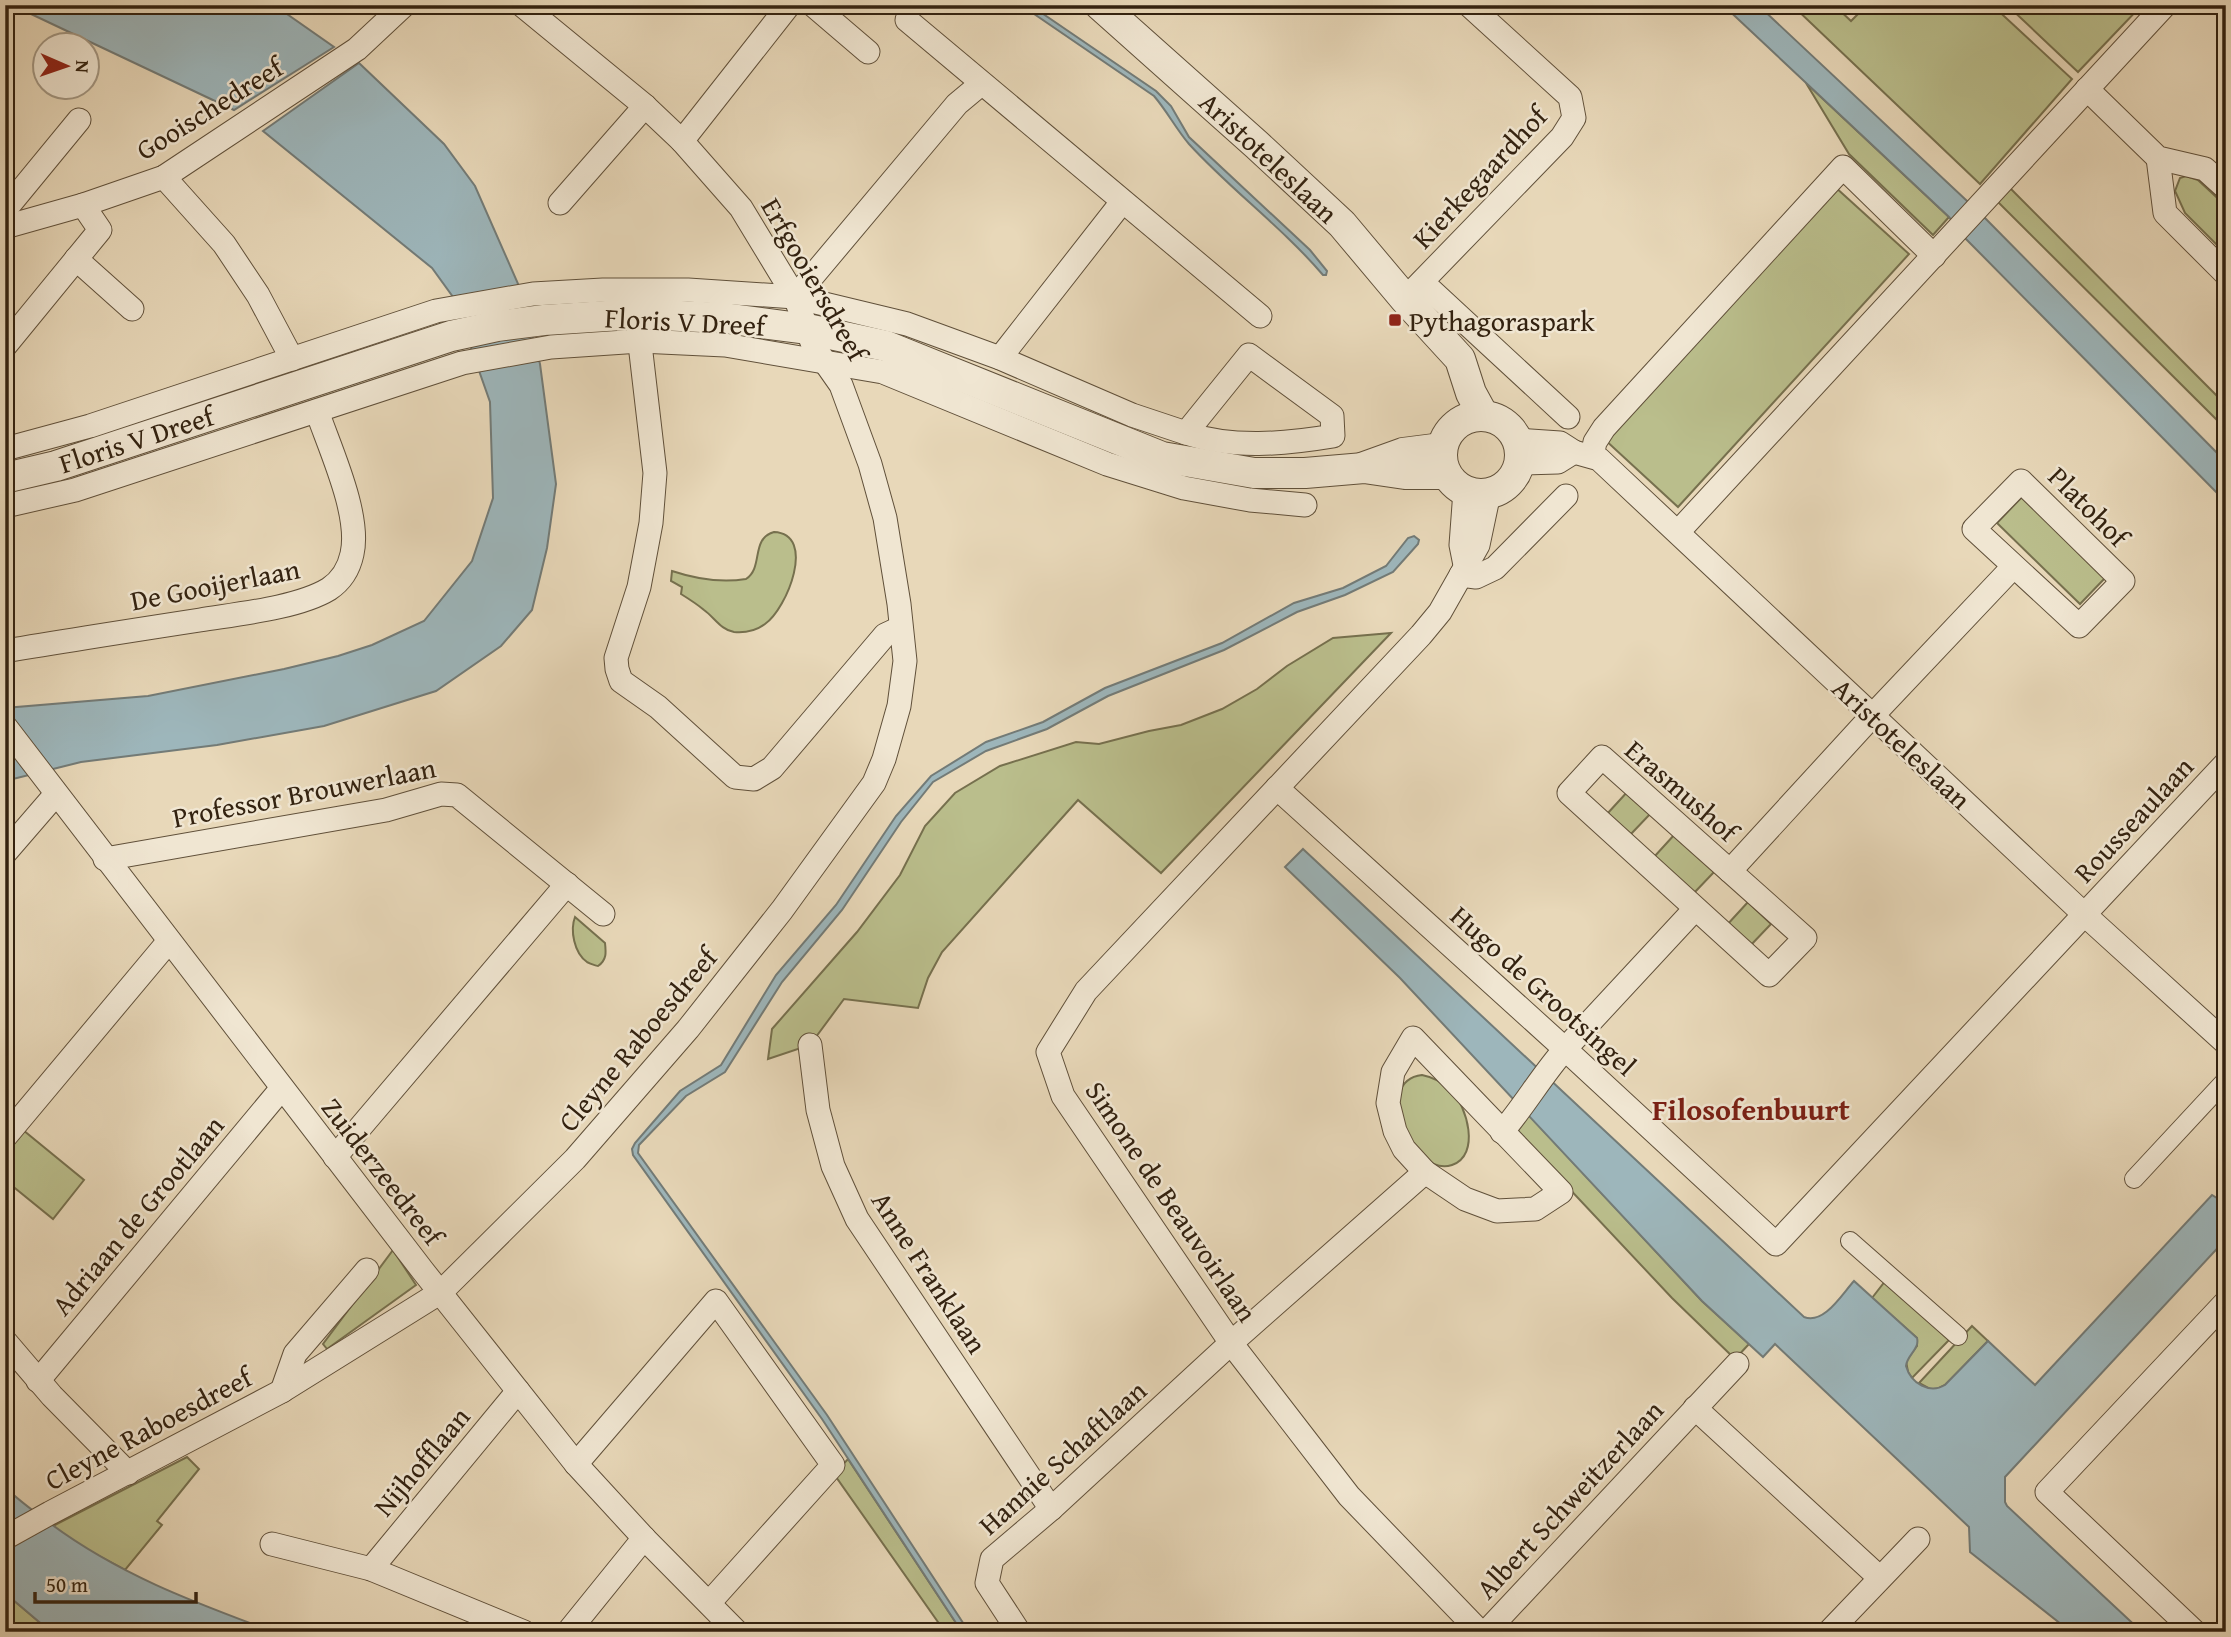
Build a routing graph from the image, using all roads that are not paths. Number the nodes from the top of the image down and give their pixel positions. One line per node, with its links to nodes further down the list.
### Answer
1 (404, 5): 16 (street, Gooischedreef)
2 (813, 5): 9 (street)
3 (1100, 5): 26 (street, Aristoteleslaan)
4 (1469, 5): 26 (street, Kierkegaardhof)
5 (2165, 5): 11 (street)
6 (786, 6): 14 (street)
7 (532, 8): 12 (street, Erfgooiersdreef)
8 (907, 20): 10 (street)
9 (868, 51)
10 (981, 84): 18 (street); 27 (street)
11 (2087, 89): 15 (street); 23 (street)
12 (645, 106): 14 (street, Erfgooiersdreef); 19 (street)
13 (79, 120): 21 (street)
14 (682, 141): 27 (street, Erfgooiersdreef)
15 (2158, 158): 17 (street); 25 (street)
16 (163, 177): 20 (street, Gooischedreef); 36 (street)
17 (2226, 188)
18 (1122, 202): 29 (street); 35 (street)
19 (560, 203)
20 (83, 205): 22 (street, Gooischedreef); 24 (street)
21 (5, 210)
22 (5, 227)
23 (1934, 256): 44 (street); 50 (street)
24 (76, 260): 28 (street); 33 (street)
25 (2226, 274)
26 (1414, 291): 39 (street, Aristoteleslaan); 40 (street, Aristoteleslaan)
27 (795, 298): 30 (street, Floris V Dreef); 32 (street, Erfgooiersdreef); 35 (street, Floris V Dreef)
28 (132, 309)
29 (1260, 316)
30 (543, 321): 31 (street, Floris V Dreef); 34 (street, Floris V Dreef); 36 (street, Floris V Dreef)
31 (638, 327): 32 (street, Floris V Dreef); 37 (street, Floris V Dreef); 53 (street)
32 (807, 329): 37 (street, Erfgooiersdreef); 45 (street, Floris V Dreef)
33 (5, 346)
34 (457, 349): 38 (street, Floris V Dreef); 46 (street, Floris V Dreef)
35 (1000, 358): 41 (street, Floris V Dreef)
36 (292, 359): 42 (street, Floris V Dreef)
37 (824, 361): 48 (street, Floris V Dreef); 53 (street, Erfgooiersdreef)
38 (317, 411): 49 (street, Floris V Dreef); 54 (street, De Gooijerlaan)
39 (1568, 417)
40 (1471, 418): 43 (street); 45 (street)
41 (1186, 433): 41 (street, Floris V Dreef)
42 (5, 449)
43 (1519, 452): 44 (street); 45 (street)
44 (1583, 454): 50 (street, Aristoteleslaan)
45 (1460, 476): 52 (street)
46 (5, 478)
47 (1566, 496): 52 (street)
48 (1305, 505)
49 (5, 506)
50 (1678, 532): 55 (street, Aristoteleslaan)
51 (2013, 567): 51 (street, Platohof); 55 (street)
52 (1463, 570): 59 (street, Simone de Beauvoirlaan)
53 (900, 628): 80 (street, Cleyne Raboesdreef)
54 (5, 651)
55 (1872, 716): 62 (street, Erasmushof); 66 (street, Aristoteleslaan)
56 (5, 726): 58 (street, Zuiderzeedreef)
57 (2226, 763): 66 (street, Rousseaulaan)
58 (50, 786): 60 (street); 61 (street, Zuiderzeedreef)
59 (1277, 788): 70 (street, Hugo de Grootsingel); 84 (street, Simone de Beauvoirlaan)
60 (5, 853)
61 (105, 859): 63 (street, Professor Brouwerlaan); 67 (street, Zuiderzeedreef)
62 (1730, 871): 64 (street, Erasmushof); 64 (street, Erasmushof)
63 (567, 884): 65 (street, Professor Brouwerlaan); 75 (street)
64 (1695, 909): 70 (street)
65 (603, 914)
66 (2085, 915): 68 (street, Aristoteleslaan); 70 (street, Hugo de Grootsingel)
67 (169, 941): 72 (street, Zuiderzeedreef); 74 (street)
68 (2226, 1043)
69 (810, 1045): 92 (street, Anne Franklaan)
70 (1565, 1049): 73 (street)
71 (2226, 1080): 77 (street)
72 (282, 1088): 75 (street, Zuiderzeedreef); 86 (street, Adriaan de Grootlaan)
73 (1502, 1132): 76 (street); 76 (street)
74 (5, 1137)
75 (335, 1157): 80 (street, Zuiderzeedreef)
76 (1426, 1172): 84 (street, Hannie Schaftlaan)
77 (2134, 1180)
78 (1850, 1241): 82 (street)
79 (367, 1270): 87 (street, Cleyne Raboesdreef)
80 (441, 1292): 87 (street, Cleyne Raboesdreef); 88 (street, Zuiderzeedreef)
81 (2226, 1301): 107 (street)
82 (1958, 1336)
83 (5, 1341): 86 (street)
84 (1231, 1343): 92 (street, Hannie Schaftlaan); 104 (street, Simone de Beauvoirlaan)
85 (1737, 1364): 89 (street, Albert Schweitzerlaan)
86 (38, 1381): 91 (street)
87 (282, 1391): 91 (street, Cleyne Raboesdreef)
88 (518, 1391): 90 (street, Zuiderzeedreef); 97 (street, Nijhofflaan)
89 (1695, 1408): 98 (street, Albert Schweitzerlaan); 105 (street, Albert Schweitzerlaan)
90 (576, 1464): 94 (street, Zuiderzeedreef); 99 (street)
91 (128, 1473): 93 (street, Cleyne Raboesdreef)
92 (1051, 1509): 103 (street, Hannie Schaftlaan)
93 (5, 1538)
94 (644, 1538): 99 (street, Zuiderzeedreef); 101 (street)
95 (1918, 1539): 98 (street)
96 (272, 1544): 97 (street)
97 (371, 1569): 100 (street)
98 (1880, 1578): 106 (street)
99 (709, 1603): 102 (street, Zuiderzeedreef)
100 (524, 1632)
101 (568, 1632)
102 (737, 1632)
103 (1019, 1632)
104 (1480, 1632)
105 (1486, 1632)
106 (1829, 1632)
107 (2194, 1632)

